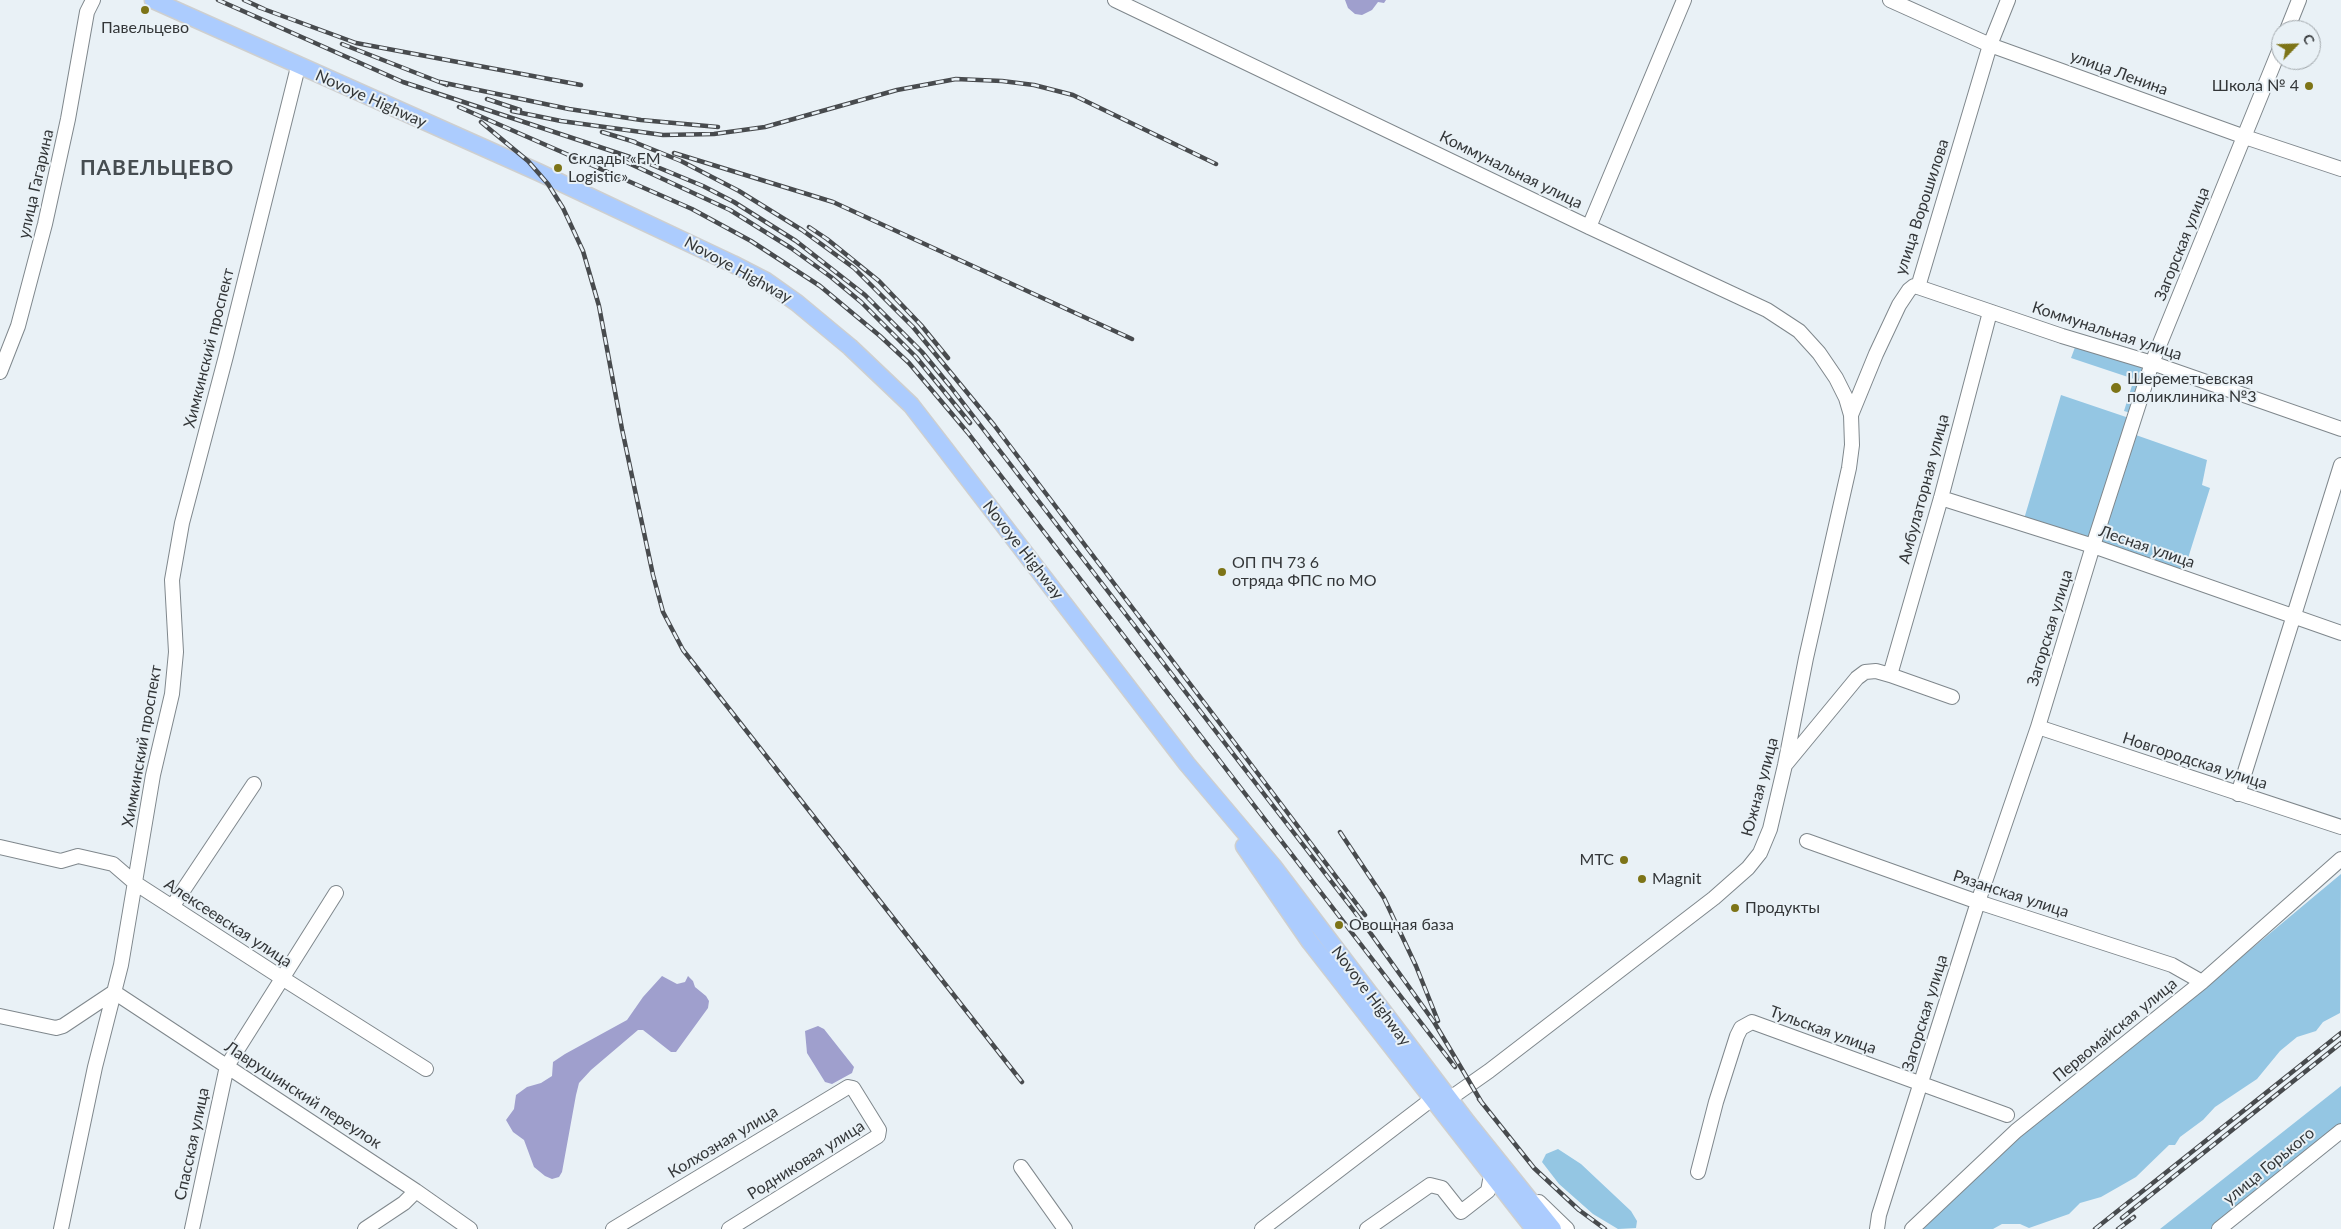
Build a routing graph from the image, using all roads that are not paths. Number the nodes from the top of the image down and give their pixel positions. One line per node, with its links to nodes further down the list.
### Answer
1 (93, 0): 18 (street, улица Гагарина)
2 (153, 0): 10 (main road, Novoye Highway)
3 (1115, 0): 14 (street, Коммунальная улица)
4 (1684, 0): 14 (street)
5 (1890, 0): 9 (street, улица Ленина)
6 (2008, 0): 9 (street, улица Ворошилова)
7 (2299, 0): 8 (street)
8 (2291, 20)
9 (1990, 45): 12 (street, улица Ленина); 15 (street, улица Ворошилова)
10 (298, 67): 36 (street, Химкинский проспект); 48 (main road, Novoye Highway)
11 (2271, 70): 12 (street, Загорская улица)
12 (2244, 137): 13 (street, улица Ленина); 17 (street, Загорская улица)
13 (2341, 169)
14 (1589, 227): 19 (street, Коммунальная улица)
15 (1918, 287): 16 (street, Коммунальная улица); 19 (street, улица Ворошилова)
16 (1990, 312): 17 (street, Коммунальная улица); 22 (street, Амбулаторная улица)
17 (2152, 364): 20 (street, Коммунальная улица); 23 (street, Загорская улица)
18 (0, 372)
19 (1851, 415): 29 (street, Южная улица)
20 (2341, 429)
21 (2341, 465): 24 (street)
22 (1940, 498): 23 (street, Лесная улица); 26 (street, Амбулаторная улица)
23 (2093, 546): 24 (street, Лесная улица); 28 (street, Загорская улица)
24 (2292, 617): 25 (street, Лесная улица); 31 (street)
25 (2341, 633)
26 (1890, 674): 27 (street); 29 (street)
27 (1952, 697)
28 (2038, 727): 31 (street, Новгородская улица); 38 (street, Загорская улица)
29 (1785, 765): 48 (street, Южная улица)
30 (254, 784): 39 (street)
31 (2238, 794): 32 (street, Новгородская улица)
32 (2341, 826)
33 (1807, 841): 38 (street, Рязанская улица)
34 (0, 847): 36 (street, Алексеевская улица)
35 (2341, 859): 41 (street, Первомайская улица)
36 (135, 883): 39 (street, Алексеевская улица); 42 (street, Химкинский проспект)
37 (336, 893): 40 (street, Спасская улица)
38 (1978, 902): 41 (street, Рязанская улица); 46 (street, Загорская улица)
39 (172, 907): 40 (street, Алексеевская улица)
40 (282, 978): 44 (street, Спасская улица); 45 (street, Алексеевская улица)
41 (2202, 982): 70 (street, Первомайская улица)
42 (114, 992): 43 (street); 44 (street, Лаврушинский переулок); 57 (street, Химкинский проспект)
43 (0, 1018)
44 (227, 1066): 54 (street, Лаврушинский переулок); 58 (street, Спасская улица)
45 (426, 1069)
46 (1921, 1084): 49 (street, Тульская улица); 53 (street, Тульская улица); 69 (street, Загорская улица)
47 (851, 1087): 61 (street, Колхозная улица); 62 (street, Родниковая улица)
48 (1440, 1102): 52 (main road, Novoye Highway); 64 (street, Южная улица)
49 (2008, 1115)
50 (2341, 1131): 71 (street, улица Горького)
51 (1022, 1167): 63 (street)
52 (1496, 1170): 55 (street); 56 (main road, Novoye Highway); 67 (main road, Novoye Highway); 68 (street)
53 (1698, 1172)
54 (416, 1190): 59 (street); 60 (street, Лаврушинский переулок)
55 (1488, 1192): 56 (street); 65 (street)
56 (1505, 1193): 66 (main road, Novoye Highway)
57 (61, 1229)
58 (192, 1229)
59 (365, 1229)
60 (470, 1229)
61 (613, 1229)
62 (729, 1229)
63 (1065, 1229)
64 (1262, 1229)
65 (1367, 1229)
66 (1534, 1229)
67 (1553, 1229)
68 (1567, 1229)
69 (1877, 1229)
70 (1912, 1229)
71 (2219, 1229)

